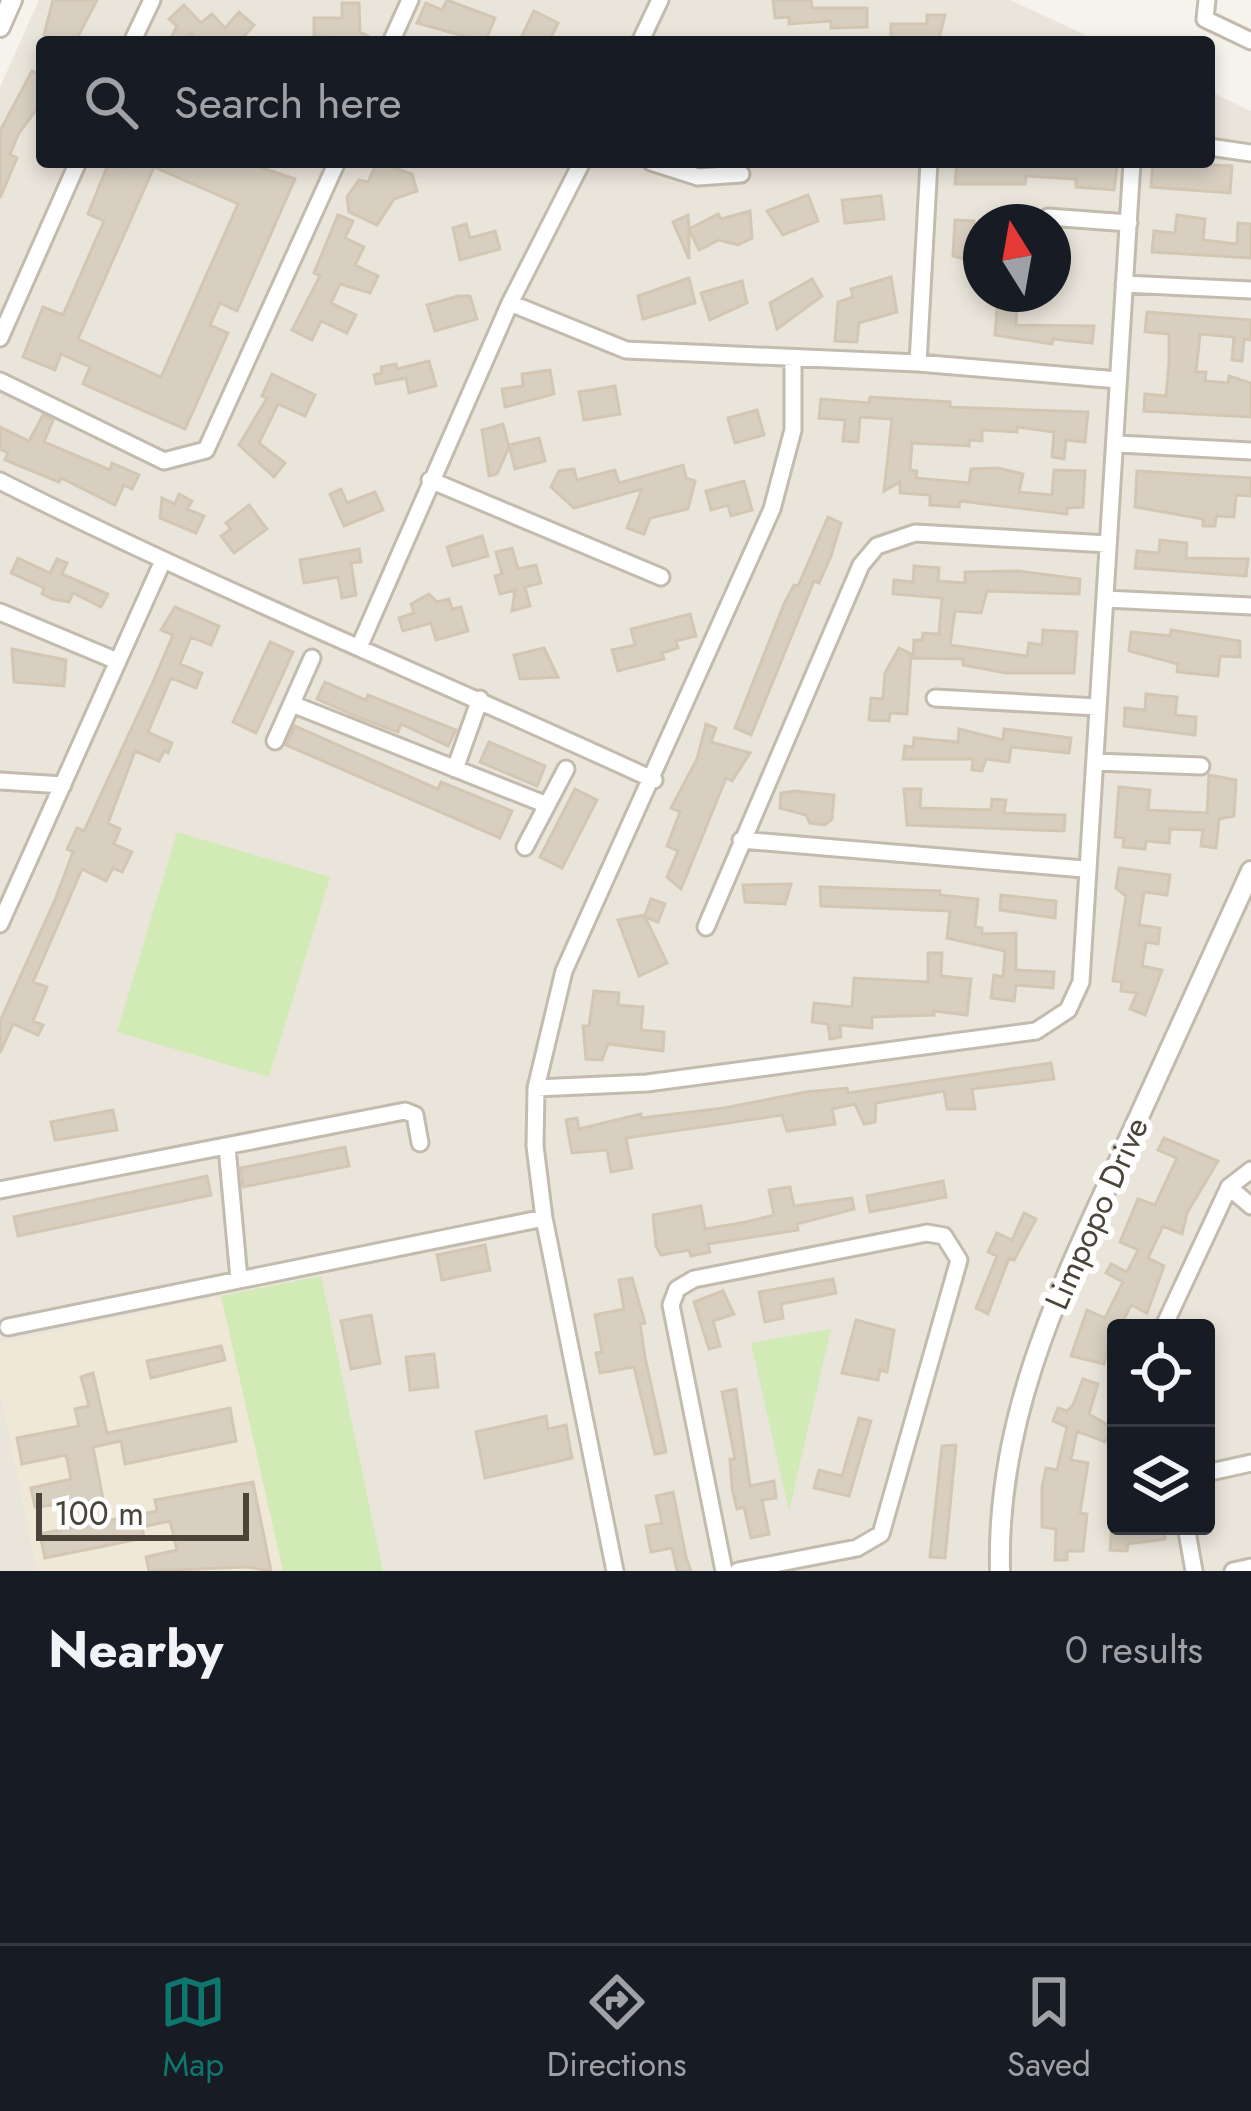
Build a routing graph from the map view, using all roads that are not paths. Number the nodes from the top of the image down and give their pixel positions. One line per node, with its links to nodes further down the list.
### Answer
1 (12, 0): 6 (street)
2 (152, 0): 7 (street)
3 (410, 0): 8 (street)
4 (660, 0): 9 (street)
5 (1207, 0): 10 (street)
6 (0, 27)
7 (135, 36)
8 (394, 36)
9 (643, 36)
10 (1251, 41)
11 (1215, 148): 12 (street)
12 (1251, 153)
13 (75, 168): 25 (street)
14 (334, 168): 29 (street)
15 (579, 168): 24 (street)
16 (670, 168): 19 (street)
17 (929, 168): 27 (street)
18 (1132, 168): 21 (street)
19 (741, 174)
20 (1071, 219): 21 (street)
21 (1129, 223): 22 (street)
22 (1124, 284): 23 (street); 28 (street)
23 (1251, 290)
24 (511, 303): 26 (street); 32 (street)
25 (0, 338)
26 (794, 361): 27 (street); 52 (street)
27 (918, 363): 28 (street)
28 (1118, 380): 30 (street)
29 (0, 381)
30 (1118, 444): 31 (street); 34 (street)
31 (1251, 451)
32 (430, 480): 36 (street); 40 (street)
33 (0, 481): 35 (street)
34 (1108, 544): 37 (street); 56 (street)
35 (162, 563): 40 (street); 42 (street)
36 (661, 577)
37 (1105, 599): 38 (street); 46 (street)
38 (1251, 606)
39 (0, 612): 42 (street)
40 (360, 645): 44 (street)
41 (312, 658): 45 (street)
42 (117, 661): 54 (street)
43 (935, 698): 46 (street)
44 (480, 699): 50 (street); 52 (street)
45 (292, 704): 47 (street); 50 (street)
46 (1096, 707): 48 (street)
47 (275, 741)
48 (1095, 763): 49 (street); 58 (street)
49 (1201, 766)
50 (455, 769): 55 (street)
51 (566, 769): 55 (street)
52 (654, 780): 62 (street)
53 (0, 781): 54 (street)
54 (63, 785): 60 (street)
55 (547, 805): 57 (street)
56 (741, 840): 58 (street); 61 (street)
57 (525, 847)
58 (1084, 869): 62 (street)
59 (1251, 871): 80 (street, Limpopo Drive)
60 (0, 924)
61 (706, 927)
62 (536, 1088): 69 (street)
63 (420, 1142): 64 (street)
64 (226, 1147): 67 (street); 70 (street)
65 (1251, 1169): 66 (street)
66 (1229, 1187): 68 (street); 71 (street)
67 (0, 1190)
68 (1251, 1205)
69 (544, 1217): 70 (street); 77 (street)
70 (238, 1279): 72 (street)
71 (1167, 1319)
72 (8, 1327)
73 (1251, 1463): 74 (street)
74 (1215, 1471)
75 (1188, 1535): 81 (street)
76 (1251, 1568): 82 (street)
77 (615, 1571)
78 (724, 1571): 79 (street)
79 (738, 1571)
80 (1000, 1571)
81 (1194, 1571)
82 (1233, 1571)

